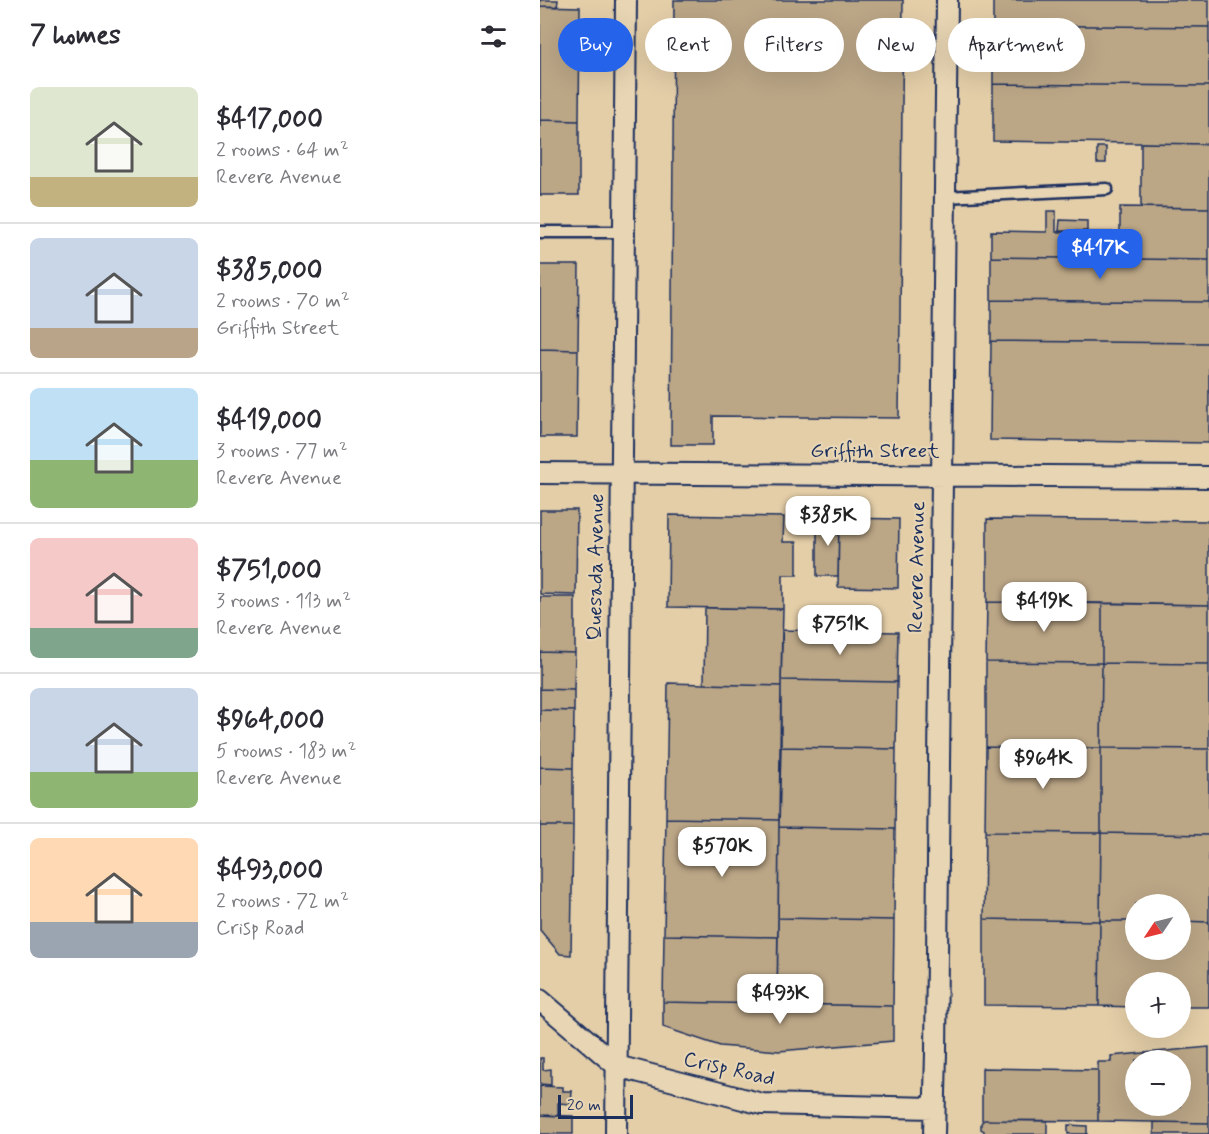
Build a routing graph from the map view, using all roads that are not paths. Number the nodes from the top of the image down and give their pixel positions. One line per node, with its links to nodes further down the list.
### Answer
1 (626, 0): 6 (street, Quesada Avenue)
2 (947, 0): 4 (street, Revere Avenue)
3 (1107, 189): 4 (lane)
4 (945, 197): 9 (street, Revere Avenue)
5 (540, 232): 6 (lane)
6 (624, 232): 8 (street, Quesada Avenue)
7 (540, 473): 8 (street, Griffith Street)
8 (621, 473): 9 (street, Griffith Street); 12 (street, Quesada Avenue)
9 (942, 475): 10 (street, Griffith Street); 13 (street, Revere Avenue)
10 (1209, 477)
11 (540, 1000): 12 (street, Crisp Road)
12 (617, 1066): 13 (street, Crisp Road); 14 (street, Quesada Avenue)
13 (933, 1108): 15 (street, Revere Avenue)
14 (616, 1134)
15 (934, 1134)

